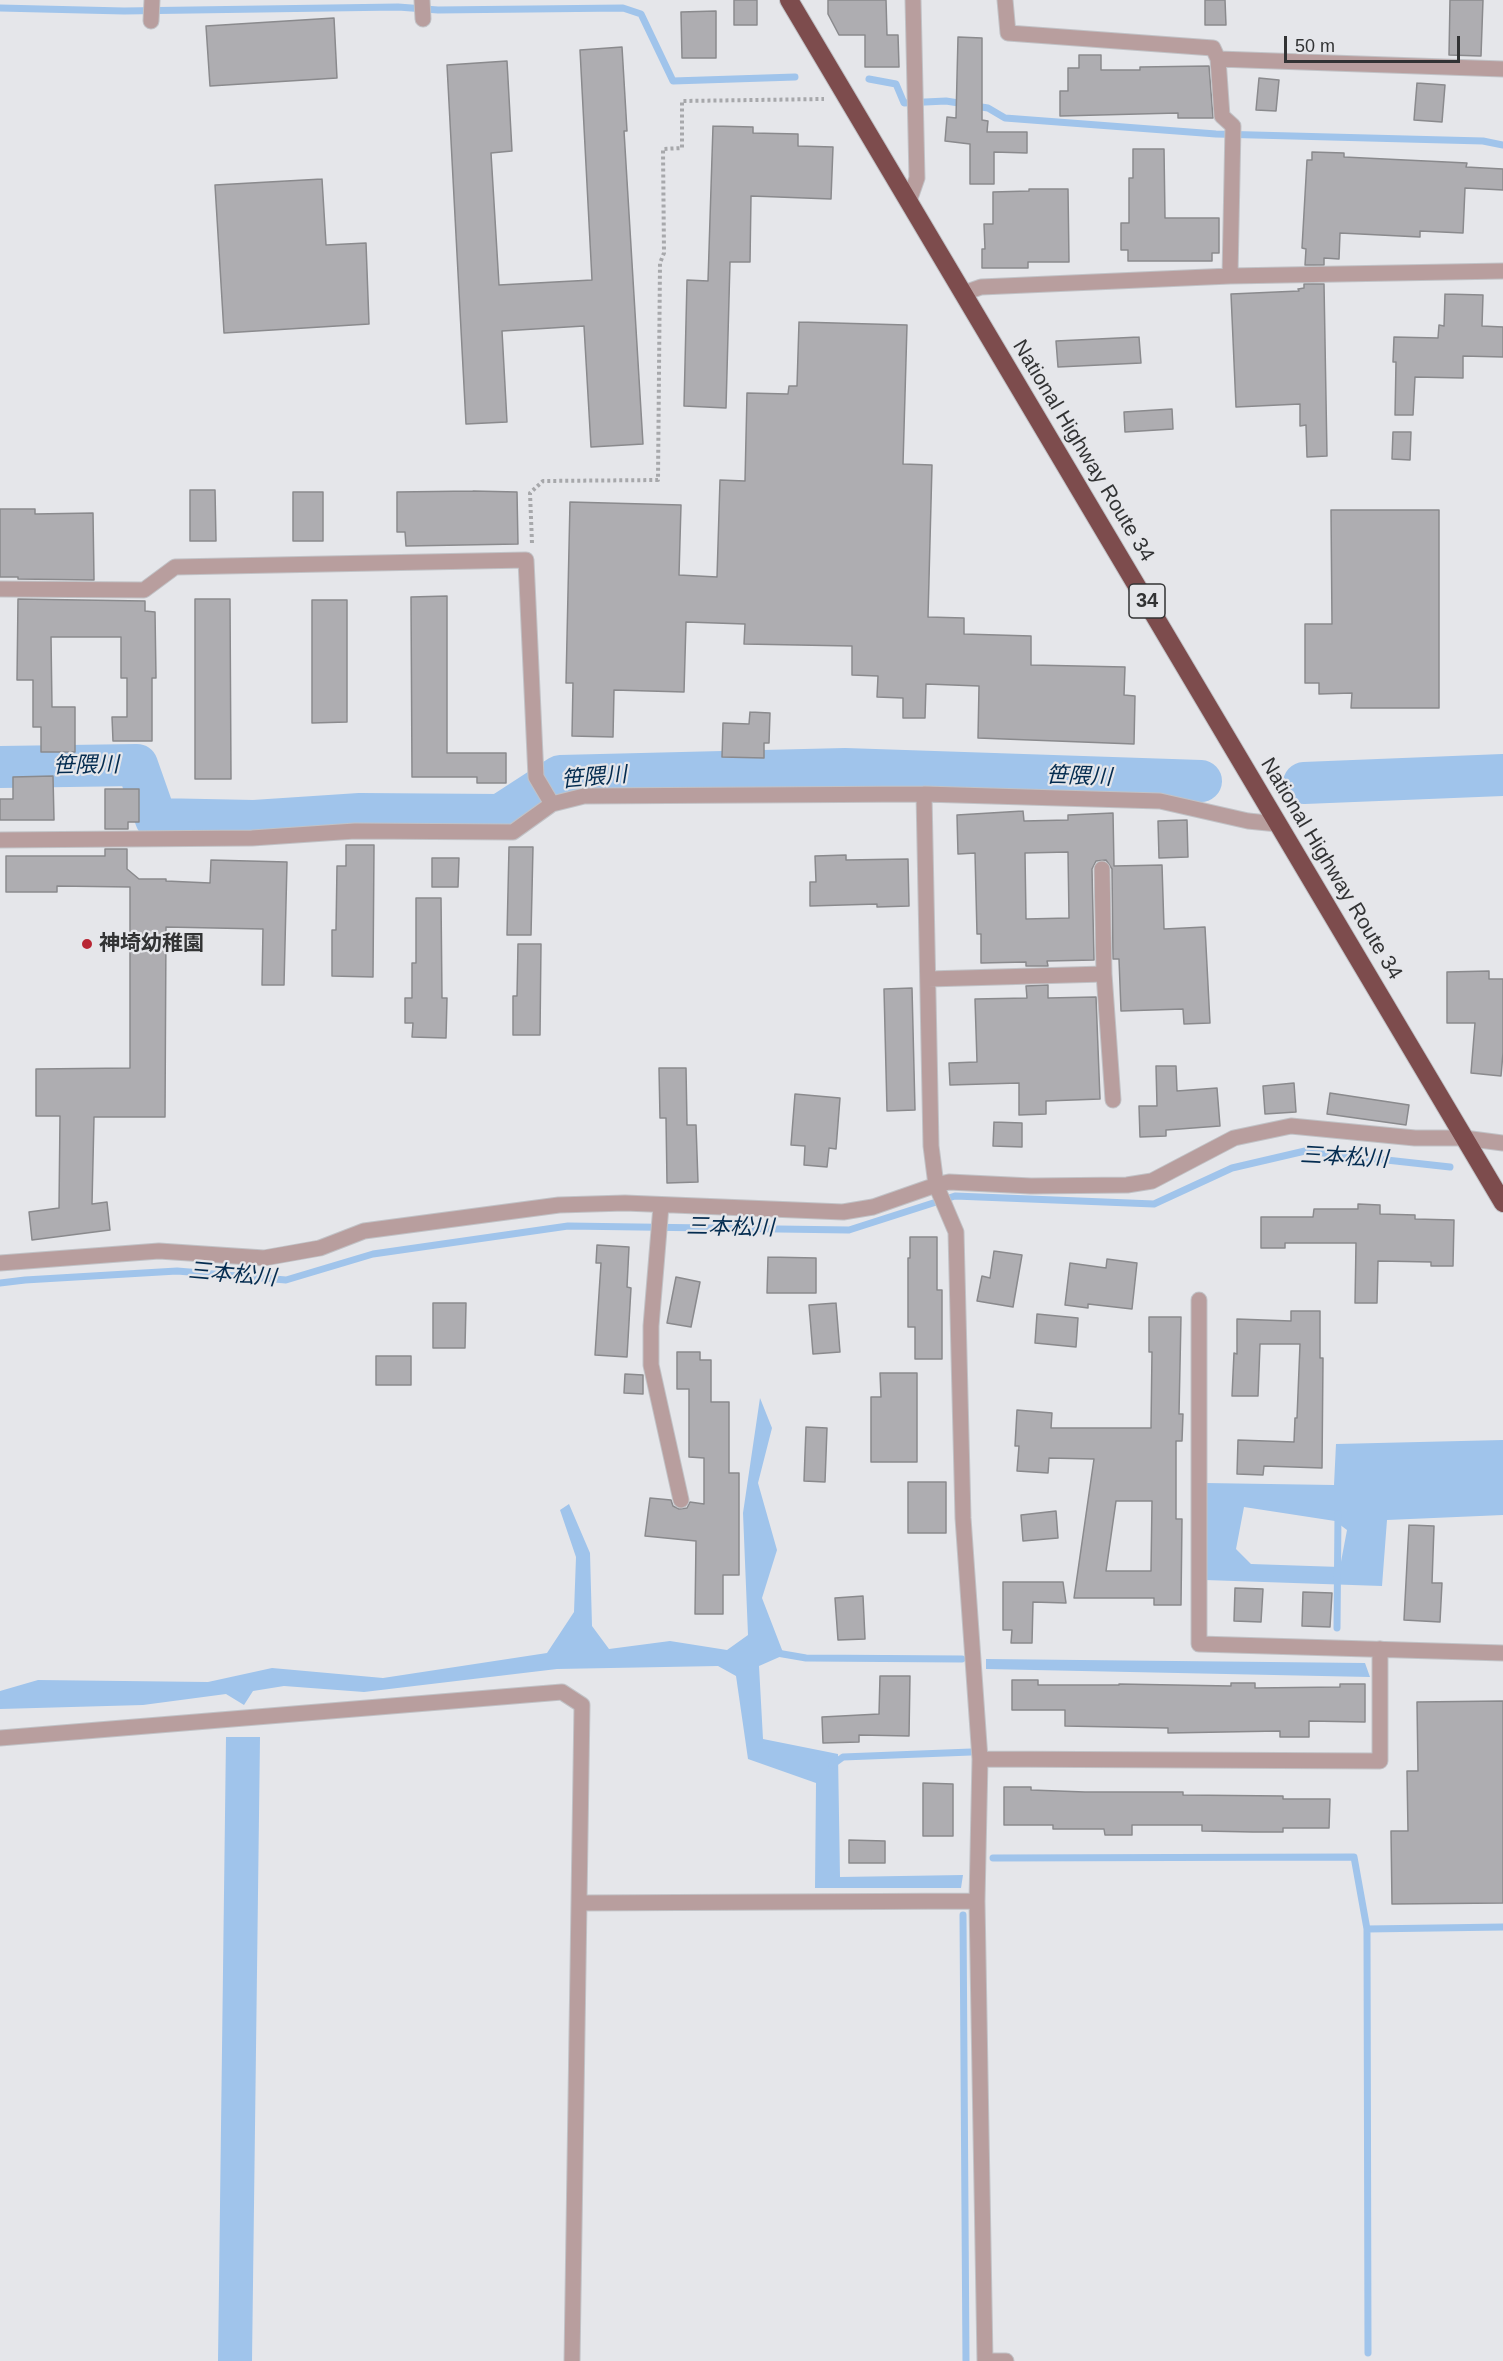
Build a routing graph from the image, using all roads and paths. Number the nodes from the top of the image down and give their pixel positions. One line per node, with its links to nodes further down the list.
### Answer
1 (152, 0): 7 (street)
2 (422, 0): 6 (street)
3 (789, 0): 10 (highway, National Highway Route 34 / 34)
4 (913, 0): 11 (street)
5 (1005, 0): 8 (street)
6 (423, 18)
7 (151, 21)
8 (1218, 59): 9 (street); 13 (street)
9 (1503, 69)
10 (843, 89): 11 (highway, National Highway Route 34 / 34); 15 (path)
11 (909, 201): 14 (highway, National Highway Route 34 / 34)
12 (1503, 271): 13 (street)
13 (1230, 276): 14 (street)
14 (964, 293): 19 (highway, National Highway Route 34 / 34)
15 (526, 560): 16 (street); 18 (street)
16 (0, 589)
17 (924, 794): 18 (street); 19 (street); 23 (street)
18 (552, 804): 20 (street)
19 (1278, 824): 25 (highway, National Highway Route 34 / 34)
20 (0, 840)
21 (1102, 869): 22 (street)
22 (1104, 974): 23 (street); 24 (street)
23 (928, 979): 27 (street)
24 (1113, 1100)
25 (1464, 1138): 26 (street); 27 (street); 28 (highway, National Highway Route 34 / 34)
26 (1503, 1143)
27 (936, 1185): 29 (street); 36 (street)
28 (1503, 1203)
29 (661, 1206): 30 (street); 32 (street)
30 (0, 1263)
31 (1199, 1300): 33 (street)
32 (681, 1500)
33 (1380, 1648): 34 (street); 36 (street)
34 (1503, 1653)
35 (0, 1738): 38 (street)
36 (980, 1759): 37 (street)
37 (977, 1901): 38 (street); 40 (street)
38 (579, 1903): 39 (street)
39 (573, 2361)
40 (985, 2361): 41 (street)
41 (1006, 2361)

